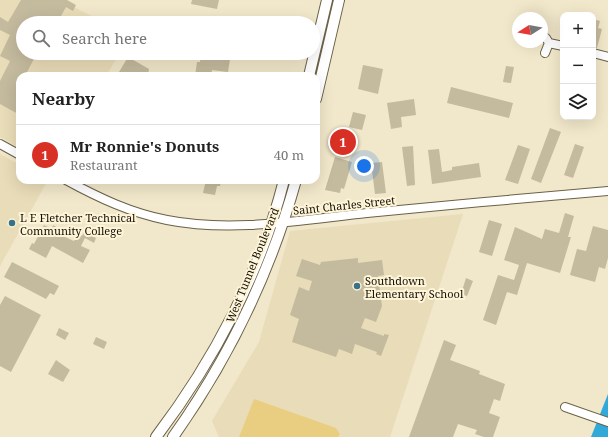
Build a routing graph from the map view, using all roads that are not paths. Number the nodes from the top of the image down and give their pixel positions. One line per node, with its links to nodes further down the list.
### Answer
1 (327, 0): 3 (main road)
2 (339, 0): 10 (main road)
3 (320, 30)
4 (560, 45): 5 (street)
5 (545, 53)
6 (596, 54): 7 (street)
7 (608, 57)
8 (313, 60): 9 (main road)
9 (310, 72)
10 (320, 82)
11 (0, 144): 12 (street)
12 (16, 153)
13 (73, 184): 18 (street, Saint Charles Street)
14 (283, 184): 18 (main road, West Tunnel Boulevard)
15 (295, 184): 17 (main road, West Tunnel Boulevard)
16 (608, 191): 17 (street, Saint Charles Street)
17 (283, 222): 18 (street, Saint Charles Street); 22 (main road, West Tunnel Boulevard)
18 (270, 223): 21 (main road, West Tunnel Boulevard)
19 (565, 407): 20 (street)
20 (608, 422)
21 (156, 437)
22 (173, 437)

